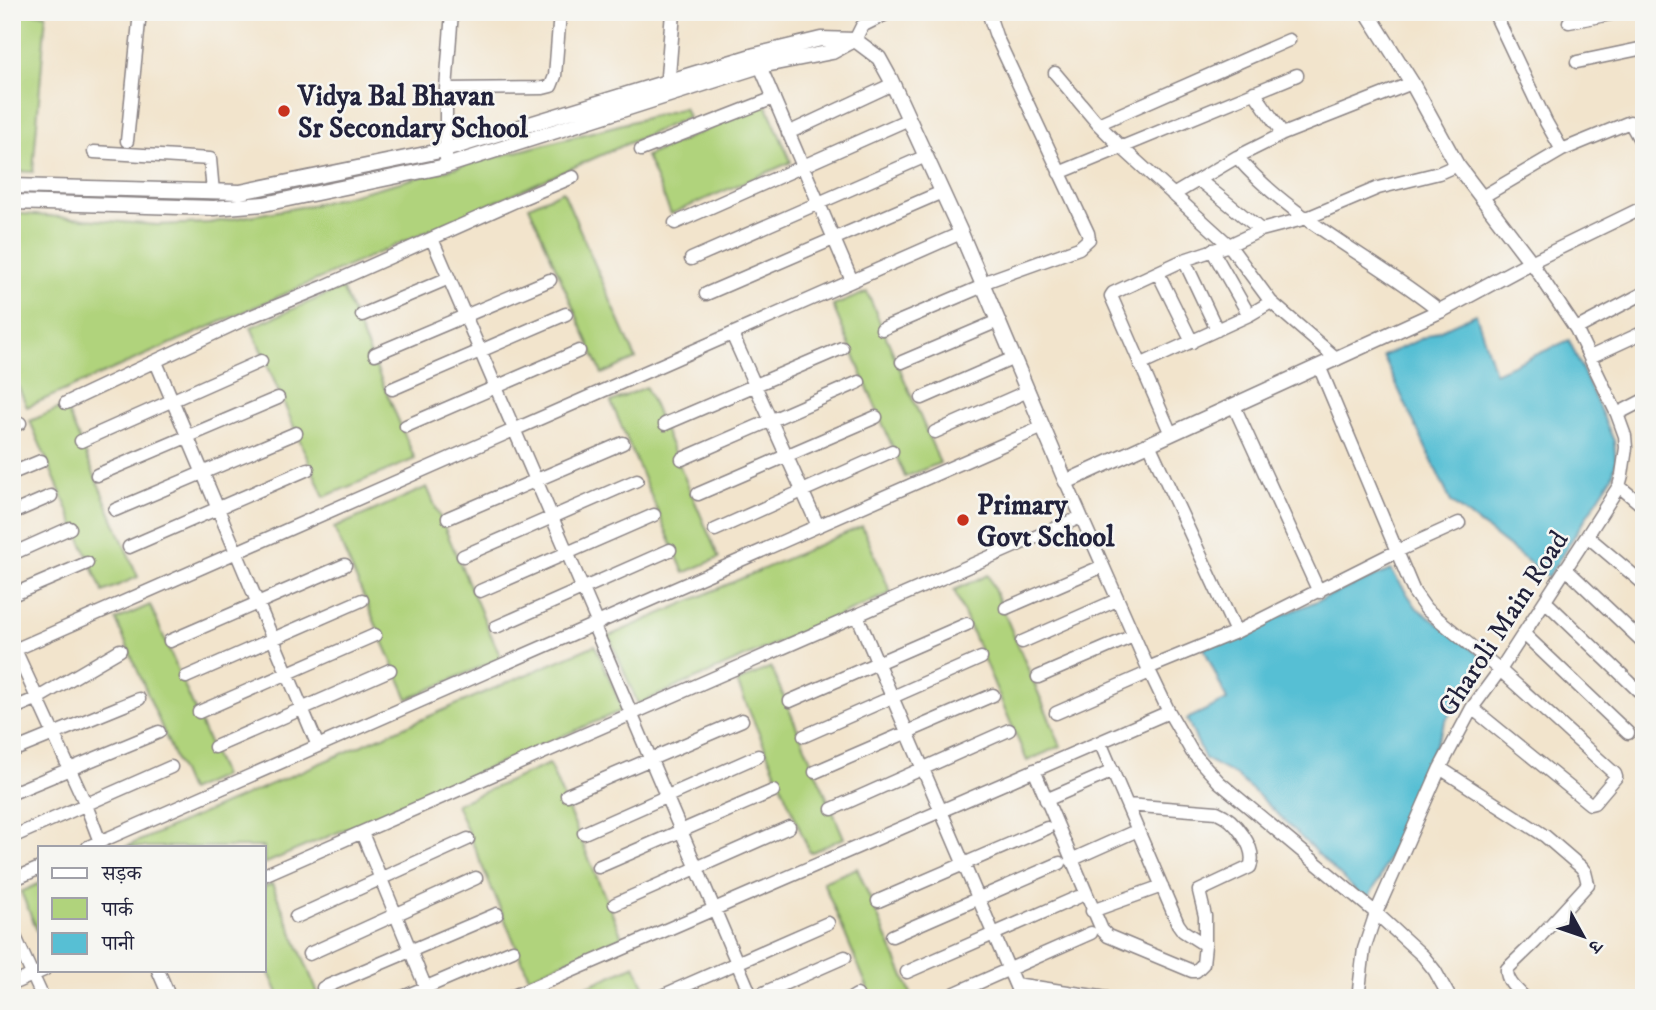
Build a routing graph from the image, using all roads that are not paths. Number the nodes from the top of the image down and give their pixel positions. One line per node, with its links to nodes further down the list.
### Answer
1 (139, 12): 29 (street)
2 (452, 12): 21 (street)
3 (560, 12): 21 (street)
4 (673, 12): 18 (street)
5 (890, 12): 11 (street)
6 (988, 12): 41 (street)
7 (1367, 12): 19 (street, Gharoli Main Road)
8 (1494, 12): 34 (street)
9 (1621, 12): 10 (street)
10 (1569, 22)
11 (855, 40): 14 (street); 20 (street)
12 (1289, 40): 26 (street)
13 (1644, 48): 15 (street)
14 (758, 61): 18 (street); 23 (street); 24 (street)
15 (1577, 62)
16 (1055, 73): 26 (street)
17 (1297, 75): 22 (street)
18 (668, 82): 23 (street); 32 (street)
19 (1412, 83): 28 (street); 38 (street, Gharoli Main Road)
20 (893, 84): 25 (street); 27 (street)
21 (446, 89): 32 (street)
22 (1254, 92): 28 (street); 30 (street)
23 (666, 97): 39 (street)
24 (774, 98): 27 (street); 33 (street)
25 (909, 119): 36 (street); 40 (street)
26 (1098, 124): 30 (street)
27 (788, 132): 40 (street)
28 (1283, 134): 37 (street)
29 (127, 141)
30 (1121, 147): 41 (street); 47 (street)
31 (1644, 147): 34 (street)
32 (444, 150): 39 (street); 45 (street)
33 (641, 150)
34 (1562, 150): 48 (street)
35 (93, 152): 45 (street)
36 (926, 156): 46 (street); 50 (street)
37 (1237, 157): 43 (street); 52 (street)
38 (1457, 165): 48 (street, Gharoli Main Road); 52 (street)
39 (446, 166): 49 (street)
40 (803, 166): 50 (street); 53 (street)
41 (1059, 173): 67 (street)
42 (573, 177): 57 (street)
43 (1199, 180): 47 (street); 54 (street)
44 (12, 186): 45 (street)
45 (213, 192)
46 (942, 192): 55 (street); 56 (street)
47 (1173, 195): 58 (street)
48 (1482, 197): 62 (street, Gharoli Main Road)
49 (12, 202)
50 (819, 203): 56 (street); 60 (street)
51 (1644, 207): 62 (street)
52 (1307, 218): 54 (street); 71 (street)
53 (674, 223)
54 (1261, 230): 58 (street)
55 (961, 233): 66 (street); 67 (street)
56 (834, 238): 66 (street); 69 (street)
57 (432, 239): 64 (street); 91 (street)
58 (1229, 245): 59 (street); 70 (street)
59 (1212, 250): 61 (street); 74 (street)
60 (691, 259)
61 (1184, 260): 63 (street); 79 (street)
62 (1531, 262): 71 (street); 78 (street, Gharoli Main Road)
63 (1158, 273): 82 (street); 93 (street)
64 (449, 278): 73 (street); 75 (street)
65 (550, 280): 75 (street)
66 (852, 281): 81 (street)
67 (982, 284): 76 (street); 77 (street)
68 (1644, 293): 78 (street)
69 (706, 294)
70 (1271, 302): 74 (street); 89 (street)
71 (1440, 311): 89 (street)
72 (566, 314): 84 (street)
73 (362, 315)
74 (1250, 315): 79 (street)
75 (465, 316): 84 (street); 86 (street)
76 (998, 321): 88 (street); 92 (street)
77 (882, 329)
78 (1576, 329): 87 (street, Gharoli Main Road)
79 (1217, 330): 82 (street)
80 (1644, 332): 87 (street)
81 (732, 334): 96 (street); 112 (street)
82 (1192, 342): 93 (street)
83 (842, 348): 96 (street)
84 (480, 351): 97 (street); 98 (street)
85 (579, 351): 97 (street)
86 (375, 354)
87 (1590, 357): 106 (street, Gharoli Main Road)
88 (1014, 358): 99 (street); 101 (street)
89 (1336, 359): 94 (street)
90 (261, 361): 103 (street)
91 (156, 362): 103 (street); 104 (street)
92 (902, 362)
93 (1140, 365): 115 (street)
94 (1319, 366): 105 (street); 151 (street)
95 (859, 382): 108 (street)
96 (755, 386): 108 (street); 109 (street)
97 (495, 387): 110 (street); 112 (street)
98 (392, 389)
99 (1028, 391): 111 (street); 113 (street)
100 (278, 398): 116 (street)
101 (922, 398)
102 (1644, 400): 106 (street)
103 (172, 401): 116 (street); 117 (street)
104 (66, 403)
105 (1234, 406): 115 (street); 162 (street)
106 (1617, 414): 131 (street, Gharoli Main Road)
107 (876, 417): 121 (street)
108 (771, 420): 121 (street); 122 (street)
109 (665, 424)
110 (406, 426)
111 (1043, 427): 130 (street); 144 (street)
112 (513, 430): 129 (street); 150 (street)
113 (935, 432)
114 (296, 433): 126 (street)
115 (1171, 435): 119 (street)
116 (187, 436): 126 (street); 127 (street)
117 (81, 441)
118 (623, 443): 129 (street)
119 (1149, 444): 130 (street); 173 (street)
120 (892, 452): 132 (street)
121 (786, 456): 132 (street); 133 (street)
122 (682, 459)
123 (41, 461): 125 (street)
124 (308, 469): 136 (street)
125 (12, 472)
126 (202, 473): 136 (street); 137 (street)
127 (97, 475)
128 (637, 480): 140 (street)
129 (536, 481): 140 (street); 142 (street)
130 (1066, 482): 141 (street)
131 (1619, 486): 135 (street); 147 (street, Gharoli Main Road)
132 (802, 492): 144 (street); 146 (street)
133 (698, 494)
134 (51, 496): 138 (street)
135 (1644, 507)
136 (217, 509): 148 (street); 150 (street)
137 (115, 510)
138 (12, 513)
139 (654, 515): 152 (street)
140 (551, 517): 152 (street); 154 (street)
141 (1081, 517): 157 (street); 169 (street)
142 (448, 518)
143 (1460, 523): 151 (street)
144 (818, 526): 171 (street)
145 (70, 528): 153 (street)
146 (715, 530)
147 (1587, 536): 158 (street, Gharoli Main Road); 159 (street)
148 (129, 547)
149 (670, 550): 160 (street)
150 (236, 552): 167 (street); 181 (street)
151 (1395, 552): 162 (street); 187 (street)
152 (567, 553): 160 (street); 161 (street)
153 (12, 554)
154 (463, 556)
155 (87, 564): 163 (street)
156 (345, 565): 167 (street)
157 (1103, 566): 165 (street); 168 (street)
158 (1565, 568): 166 (street, Gharoli Main Road); 180 (street)
159 (1644, 584)
160 (582, 589): 171 (street); 172 (street)
161 (480, 591)
162 (1319, 592): 173 (street)
163 (12, 595)
164 (362, 600): 177 (street)
165 (1117, 600): 176 (street); 179 (street)
166 (1545, 601): 174 (street, Gharoli Main Road); 192 (street)
167 (258, 603): 177 (street); 178 (street)
168 (1006, 608)
169 (857, 615): 184 (street); 202 (street)
170 (967, 624): 184 (street)
171 (596, 625): 202 (street); 212 (street)
172 (496, 627)
173 (1236, 632): 186 (street)
174 (1524, 634): 187 (street, Gharoli Main Road); 208 (street)
175 (375, 635): 188 (street)
176 (1133, 636): 186 (street); 190 (street)
177 (273, 639): 188 (street); 189 (street)
178 (170, 641)
179 (1022, 642)
180 (1644, 643)
181 (13, 648): 193 (street)
182 (120, 650): 193 (street)
183 (981, 659): 194 (street)
184 (878, 663): 194 (street); 196 (street)
185 (390, 670): 197 (street)
186 (1149, 670): 201 (street); 203 (street)
187 (1500, 670): 198 (street, Gharoli Main Road); 198 (street)
188 (288, 673): 197 (street); 200 (street)
189 (186, 677)
190 (1038, 677)
191 (993, 695): 207 (street)
192 (1644, 696)
193 (38, 698): 199 (street); 209 (street)
194 (892, 698): 207 (street); 210 (street)
195 (139, 699): 209 (street)
196 (790, 701)
197 (302, 708): 212 (street); 213 (street)
198 (1472, 708): 219 (street, Gharoli Main Road)
199 (12, 709)
200 (199, 712)
201 (1169, 712): 211 (street); 260 (street)
202 (631, 713): 216 (street); 237 (street)
203 (1056, 713)
204 (742, 720): 216 (street)
205 (1009, 730): 218 (street)
206 (159, 732): 220 (street)
207 (907, 732): 218 (street); 223 (street)
208 (1628, 733)
209 (54, 734): 214 (street); 220 (street)
210 (804, 736)
211 (1100, 742): 221 (street); 222 (street)
212 (318, 746): 241 (street)
213 (215, 747)
214 (12, 751)
215 (758, 756): 227 (street)
216 (650, 759): 226 (street); 227 (street)
217 (171, 767): 229 (street)
218 (923, 768): 231 (street); 232 (street)
219 (1440, 768): 260 (street, Gharoli Main Road); 293 (street)
220 (70, 769): 225 (street); 229 (street)
221 (1034, 770): 228 (street); 232 (street)
222 (1112, 771): 228 (street); 230 (street)
223 (815, 772)
224 (773, 792): 236 (street)
225 (12, 793)
226 (567, 795)
227 (666, 797): 236 (street); 238 (street)
228 (1046, 800): 242 (street)
229 (86, 805): 239 (street); 241 (street)
230 (1127, 805): 235 (street); 267 (street)
231 (832, 809)
232 (941, 811): 243 (street); 256 (street)
233 (789, 827): 245 (street)
234 (1047, 828): 243 (street)
235 (1138, 830): 242 (street); 251 (street)
236 (681, 831): 244 (street); 245 (street)
237 (362, 833): 247 (street); 249 (street)
238 (584, 833)
239 (12, 837)
240 (468, 839): 249 (street)
241 (94, 845)
242 (1066, 861): 253 (street); 257 (street)
243 (964, 864): 253 (street); 254 (street)
244 (598, 867)
245 (697, 868): 255 (street); 256 (street)
246 (38, 869): 250 (street)
247 (266, 874)
248 (476, 878): 258 (street)
249 (381, 879): 258 (street); 261 (street)
250 (12, 880)
251 (1162, 886): 257 (street); 267 (street)
252 (1077, 897): 265 (street)
253 (978, 898): 265 (street); 266 (street)
254 (877, 901)
255 (615, 904)
256 (714, 909): 272 (street); 285 (street)
257 (1093, 911): 267 (street)
258 (396, 914): 268 (street); 270 (street)
259 (497, 914): 268 (street)
260 (1376, 914): 291 (street, Gharoli Main Road); 292 (street)
261 (296, 917)
262 (828, 923): 272 (street)
263 (12, 930): 274 (street)
264 (1091, 933): 273 (street)
265 (993, 934): 273 (street); 276 (street)
266 (891, 936)
267 (1205, 945)
268 (411, 950): 279 (street); 280 (street)
269 (513, 950): 280 (street)
270 (309, 954)
271 (845, 957): 287 (street)
272 (737, 963): 286 (street); 287 (street)
273 (1009, 969): 278 (street); 288 (street)
274 (38, 972): 277 (street); 282 (street)
275 (159, 972): 283 (street)
276 (907, 972)
277 (12, 984)
278 (1015, 984): 281 (street); 289 (street)
279 (323, 988)
280 (428, 992): 284 (street)
281 (1078, 996): 290 (street)
282 (43, 998)
283 (170, 998)
284 (401, 998)
285 (509, 998)
286 (657, 998)
287 (752, 998)
288 (944, 998)
289 (1021, 998)
290 (1107, 998)
291 (1358, 998)
292 (1450, 998)
293 (1525, 998)

